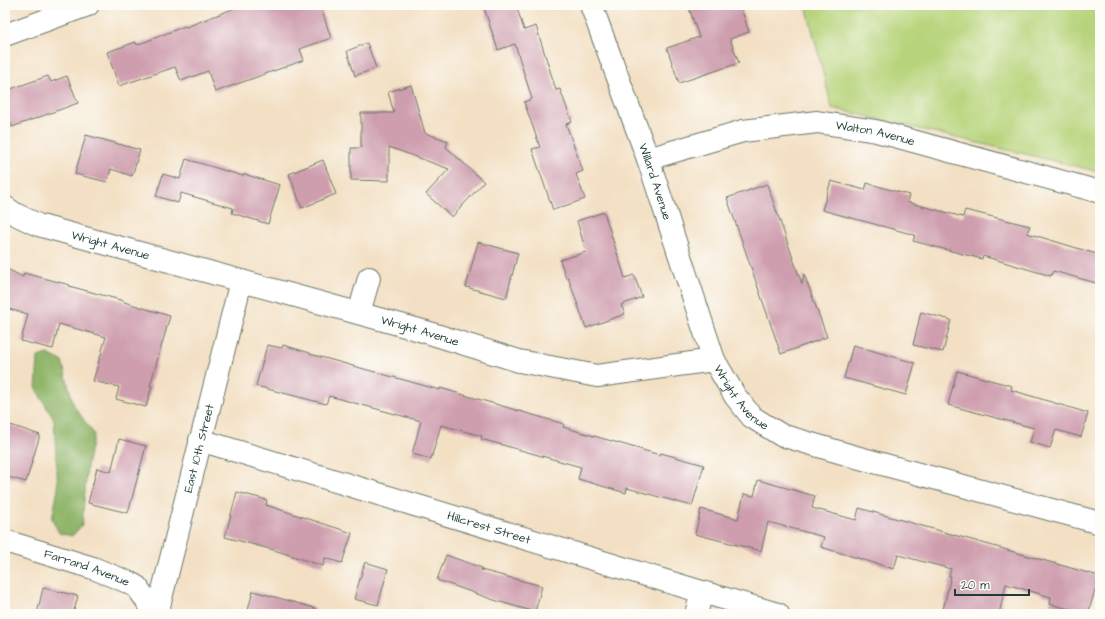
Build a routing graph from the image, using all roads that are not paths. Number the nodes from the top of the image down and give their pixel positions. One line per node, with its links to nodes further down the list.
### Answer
1 (88, 5): 3 (street)
2 (591, 5): 4 (street, Willard Avenue)
3 (5, 35)
4 (648, 159): 5 (street, Walton Avenue); 10 (street, Willard Avenue)
5 (1100, 192)
6 (5, 206): 8 (street, Wright Avenue)
7 (370, 278): 9 (street)
8 (241, 281): 9 (street, Wright Avenue); 11 (street, East 10th Street)
9 (359, 313): 10 (street, Wright Avenue)
10 (714, 360): 12 (street, Wright Avenue)
11 (200, 440): 14 (street, Hillcrest Street); 15 (street, East 10th Street)
12 (1100, 523)
13 (5, 541): 15 (street, Farrand Avenue)
14 (702, 592): 16 (street); 17 (street, Hillcrest Street)
15 (156, 614)
16 (696, 614)
17 (778, 614)

